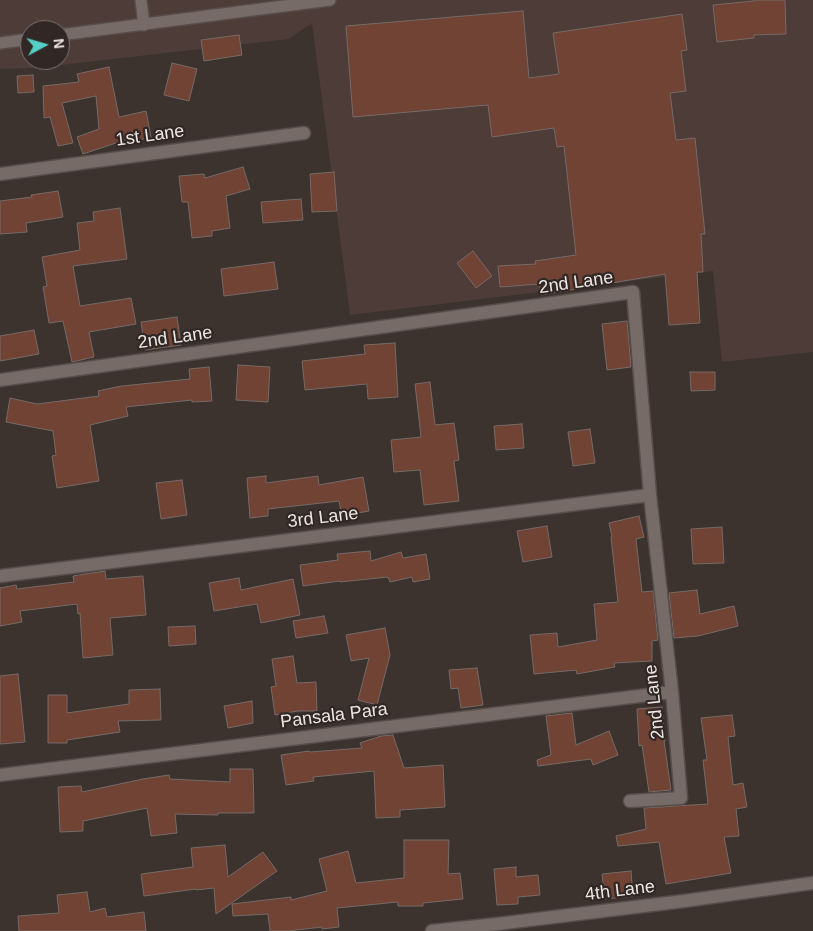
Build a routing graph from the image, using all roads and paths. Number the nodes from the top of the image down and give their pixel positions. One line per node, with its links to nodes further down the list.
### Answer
1 (141, 0): 3 (lane)
2 (330, 0): 3 (lane)
3 (144, 25): 4 (lane)
4 (70, 34)
5 (20, 40): 6 (lane)
6 (0, 43)
7 (304, 133): 8 (street, 1st Lane)
8 (0, 174)
9 (0, 380): 10 (street, 2nd Lane)
10 (650, 495): 11 (street, 3rd Lane); 12 (street, 2nd Lane)
11 (0, 576)
12 (672, 692): 13 (street, Pansala Para); 14 (street, 2nd Lane)
13 (0, 775)
14 (630, 801)
15 (813, 883): 16 (street, 4th Lane)
16 (432, 931)

